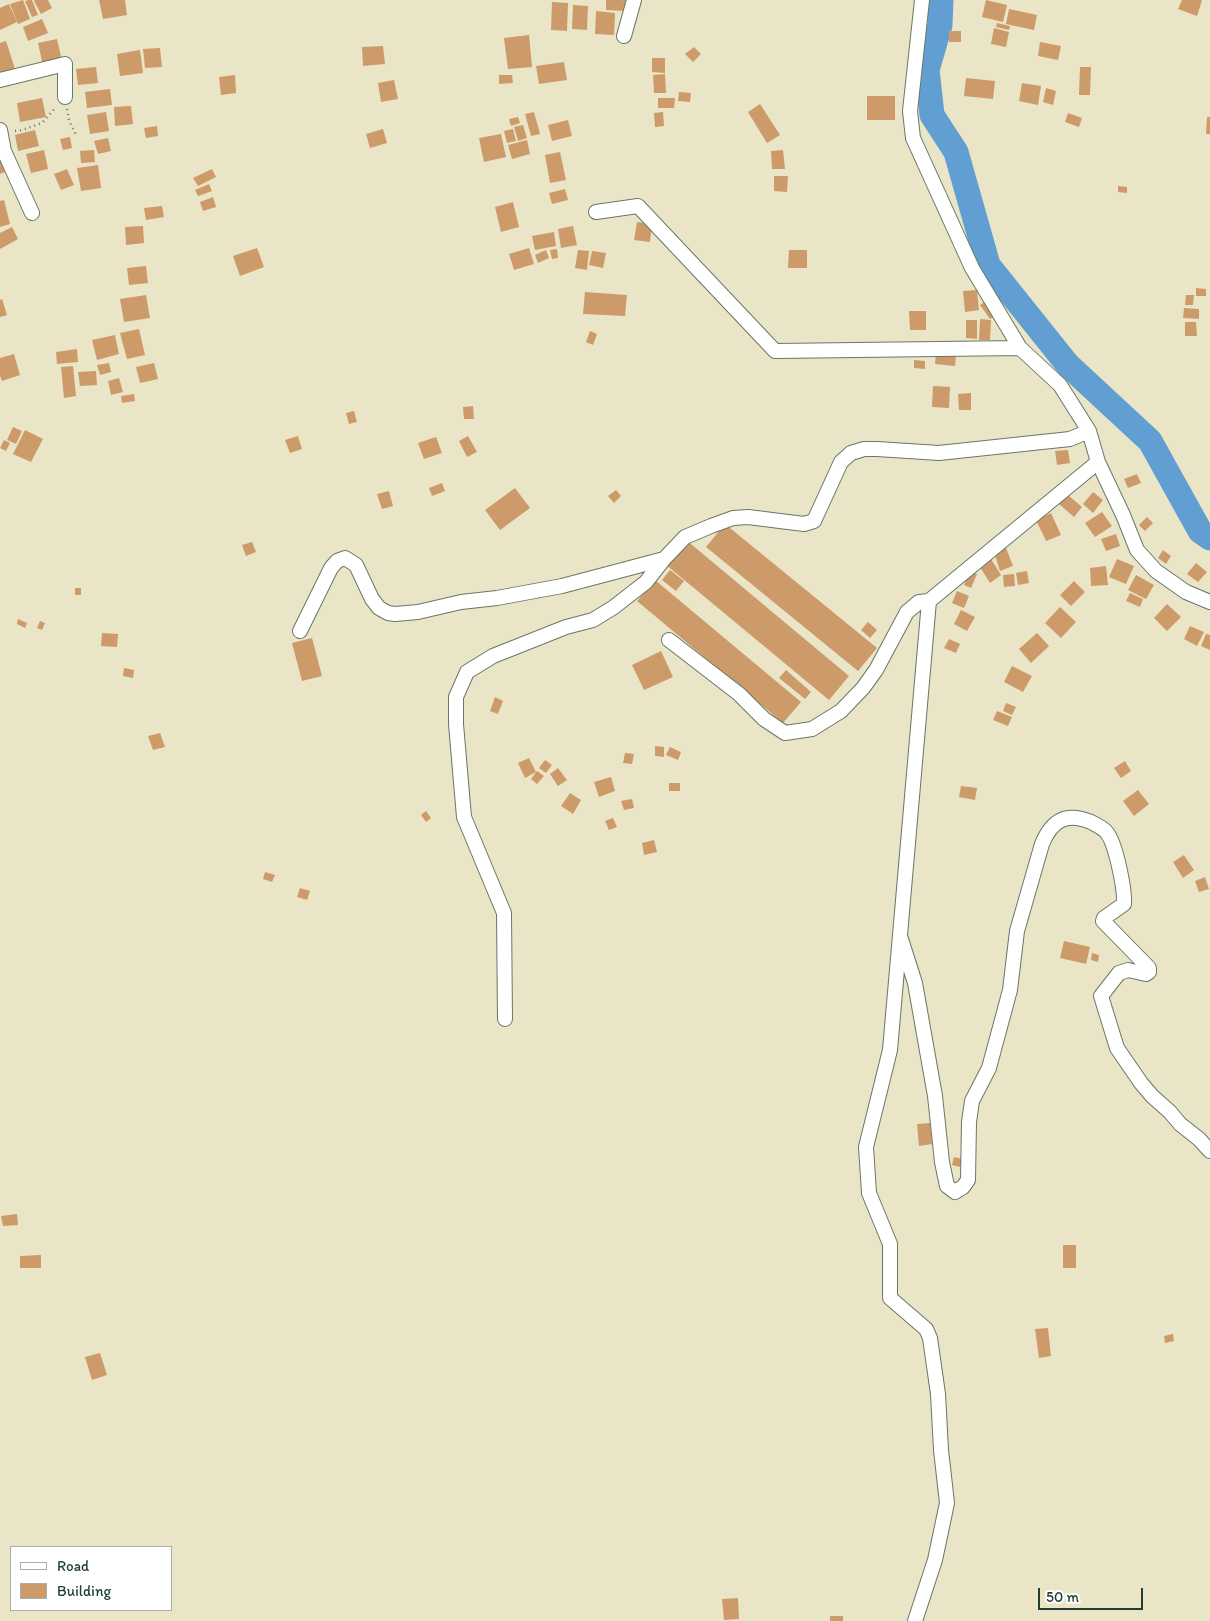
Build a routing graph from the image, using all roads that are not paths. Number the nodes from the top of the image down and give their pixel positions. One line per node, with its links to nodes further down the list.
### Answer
1 (634, 0): 3 (street)
2 (922, 0): 10 (street)
3 (624, 36)
4 (0, 80): 5 (street)
5 (66, 97)
6 (0, 131): 7 (street)
7 (2, 151): 9 (street)
8 (596, 212): 10 (street)
9 (32, 213)
10 (1020, 348): 11 (street)
11 (1089, 431): 12 (street); 13 (street)
12 (1098, 462): 14 (street); 15 (street)
13 (664, 560): 16 (street); 19 (street)
14 (929, 601): 17 (street); 18 (street)
15 (1210, 602)
16 (300, 631)
17 (669, 640)
18 (899, 931): 20 (street); 21 (street)
19 (505, 1019)
20 (1210, 1151)
21 (915, 1621)

